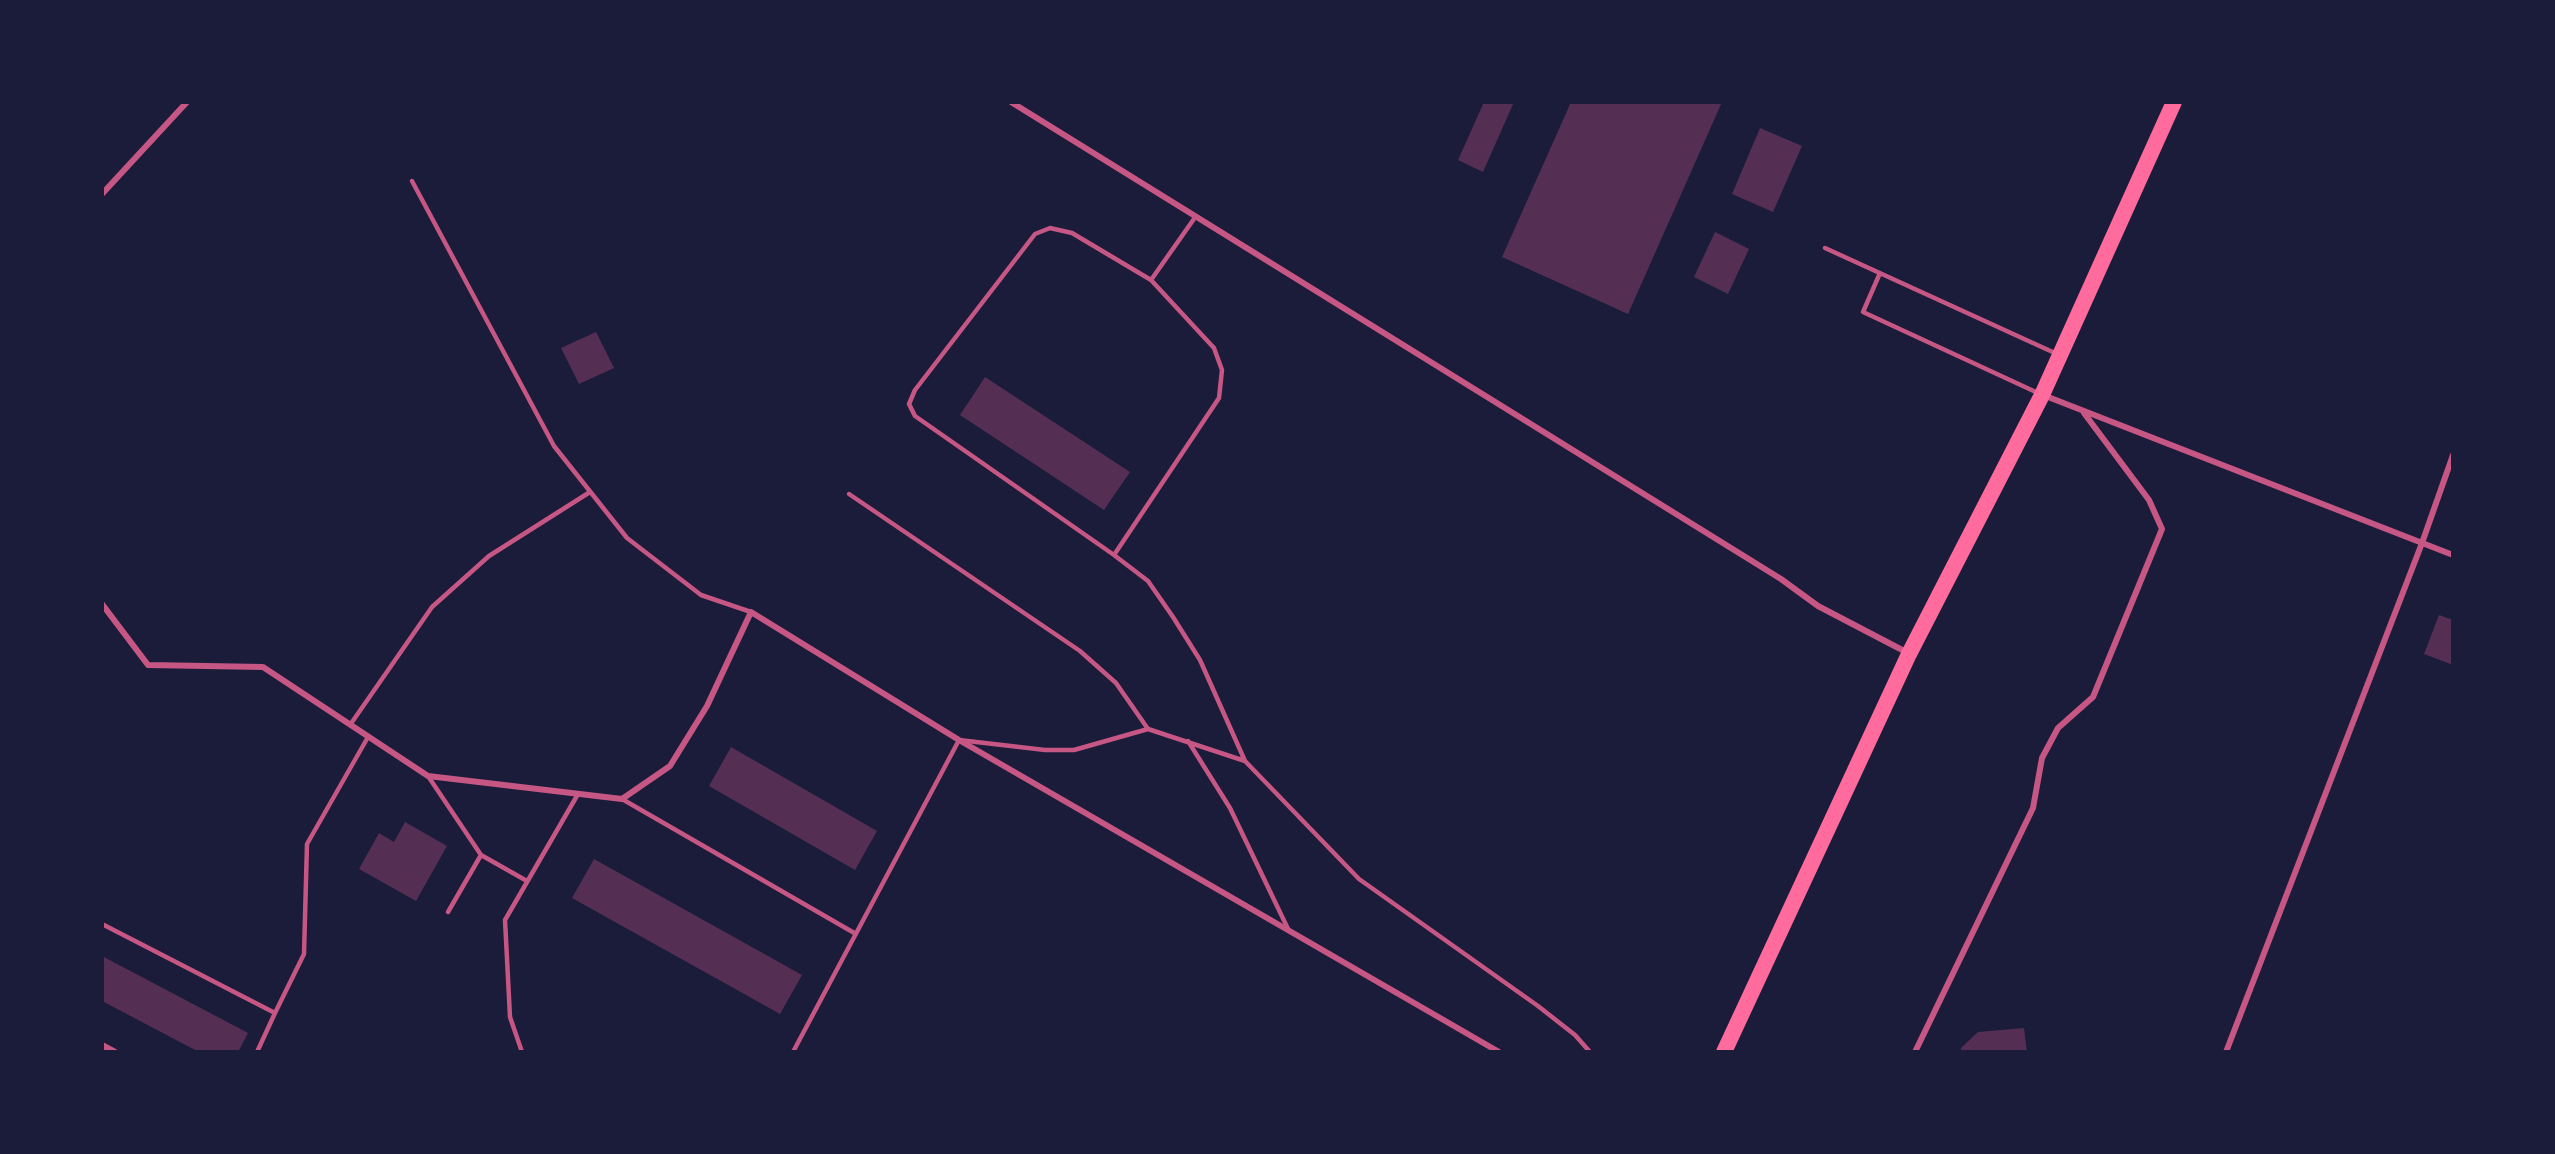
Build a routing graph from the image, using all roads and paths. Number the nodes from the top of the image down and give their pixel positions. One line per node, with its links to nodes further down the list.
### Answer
1 (187, 102): 5 (street)
2 (1011, 102): 6 (street)
3 (2174, 102): 10 (highway)
4 (412, 182): 14 (lane)
5 (102, 194)
6 (1196, 216): 9 (lane); 21 (street)
7 (1825, 249): 8 (lane)
8 (1880, 273): 10 (lane); 11 (lane)
9 (1151, 280): 17 (lane); 17 (lane)
10 (2060, 355): 11 (highway)
11 (2042, 394): 12 (street); 21 (highway)
12 (2084, 413): 16 (street); 46 (street)
13 (2453, 455): 16 (street)
14 (590, 492): 20 (lane); 22 (lane)
15 (849, 494): 23 (lane)
16 (2422, 543): 18 (street); 47 (street)
17 (1114, 555): 27 (lane)
18 (2453, 555)
19 (102, 604): 22 (street)
20 (751, 612): 25 (street); 30 (street)
21 (1910, 654): 45 (highway)
22 (350, 724): 24 (street)
23 (1148, 729): 25 (lane); 26 (lane)
24 (368, 737): 28 (street); 37 (lane)
25 (959, 740): 35 (street); 36 (lane)
26 (1188, 741): 27 (lane); 35 (lane)
27 (1245, 761): 44 (lane)
28 (428, 776): 29 (street); 31 (lane)
29 (578, 794): 30 (street); 32 (lane)
30 (622, 799): 36 (lane)
31 (481, 855): 32 (lane); 33 (lane)
32 (527, 881): 41 (lane)
33 (448, 912)
34 (102, 924): 37 (lane)
35 (1289, 931): 43 (street)
36 (856, 934): 42 (lane)
37 (275, 1013): 40 (lane)
38 (102, 1045): 39 (street)
39 (115, 1052)
40 (257, 1052)
41 (522, 1052)
42 (793, 1052)
43 (1499, 1052)
44 (1590, 1052)
45 (1725, 1052)
46 (1915, 1052)
47 (2226, 1052)

